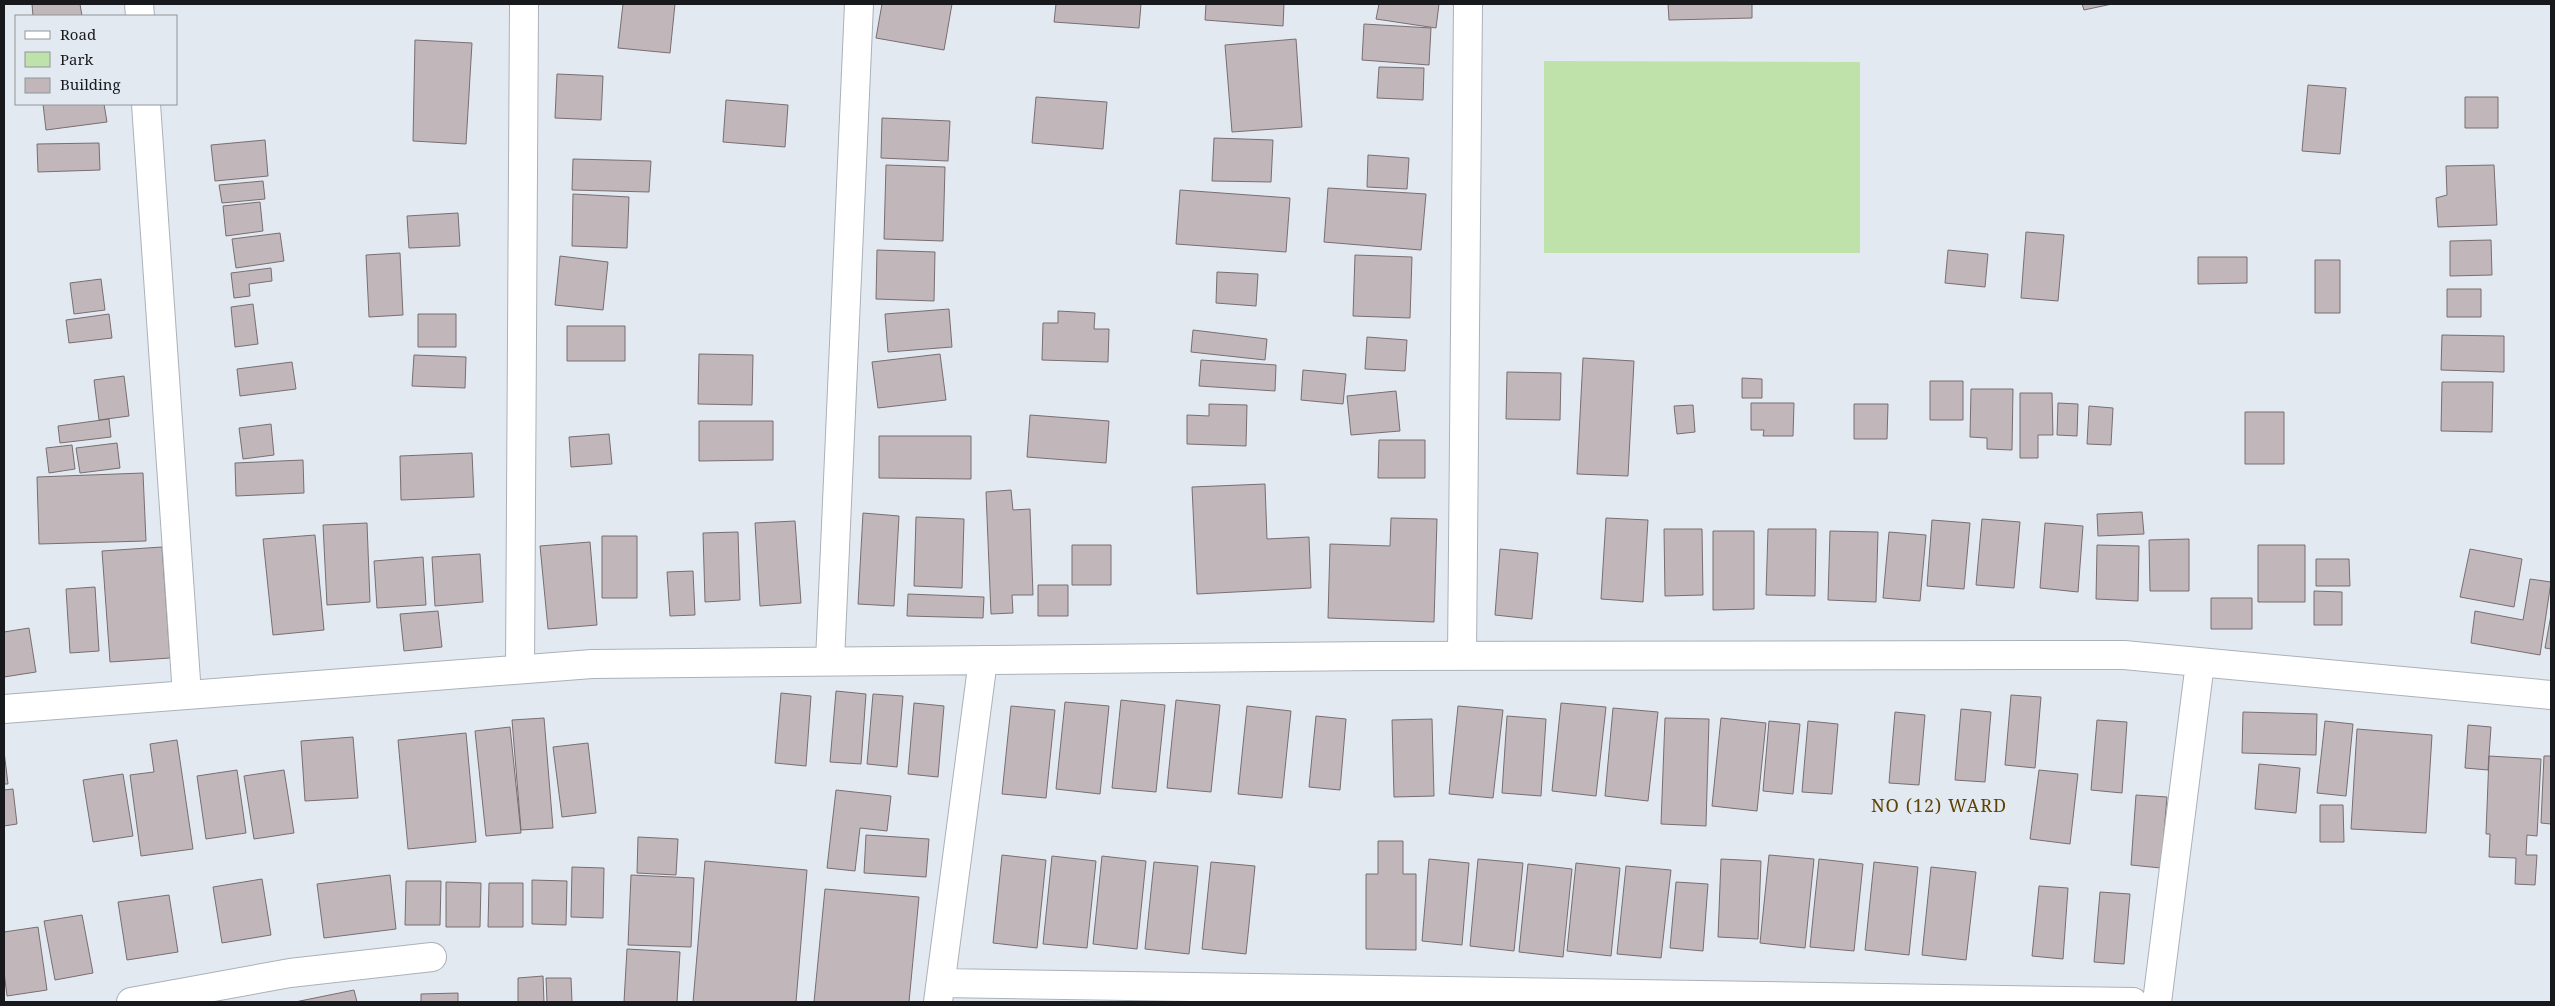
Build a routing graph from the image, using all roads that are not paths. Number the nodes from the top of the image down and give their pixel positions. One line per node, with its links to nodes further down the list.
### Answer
1 (524, 4): 9 (street)
2 (859, 4): 7 (street)
3 (1468, 4): 5 (street)
4 (146, 105): 10 (street)
5 (1462, 656): 6 (street); 8 (street)
6 (983, 660): 7 (street); 14 (street)
7 (830, 661): 9 (street)
8 (2200, 663): 11 (street); 17 (street)
9 (520, 669): 10 (street)
10 (187, 695): 12 (street)
11 (2551, 695)
12 (4, 709)
13 (432, 957): 15 (street)
14 (939, 993): 16 (street)
15 (131, 1002)
16 (2133, 1002)
17 (2158, 1002)

